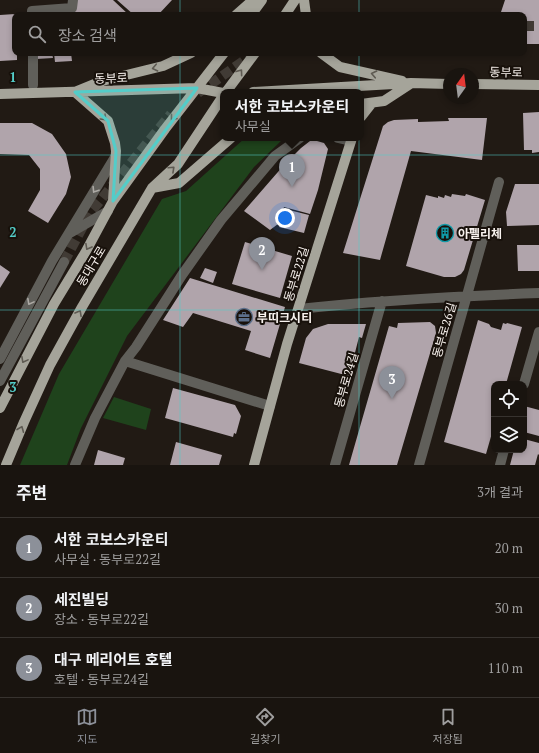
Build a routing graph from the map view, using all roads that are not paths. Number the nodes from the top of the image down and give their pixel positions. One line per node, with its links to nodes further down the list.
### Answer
1 (73, 0): 6 (street)
2 (252, 0): 7 (main road)
3 (262, 0): 8 (main road)
4 (295, 0): 9 (main road)
5 (304, 0): 10 (main road)
6 (32, 12)
7 (239, 12)
8 (253, 12)
9 (287, 12)
10 (306, 12)
11 (33, 56): 19 (street)
12 (185, 56): 24 (main road, one-way to 24)
13 (221, 56): 21 (main road, 동대구로)
14 (253, 56): 22 (main road, one-way to 14)
15 (325, 56): 16 (main road, one-way to 15)
16 (411, 84): 17 (main road); 23 (main road); 28 (main road)
17 (443, 84)
18 (479, 84): 20 (main road, 동부로)
19 (33, 85)
20 (539, 85)
21 (197, 88): 24 (main road, 동부로); 25 (main road, 동부로); 37 (main road, 동대구로, one-way to 37)
22 (228, 89)
23 (312, 89)
24 (75, 92): 26 (main road, 동부로); 34 (main road, one-way to 34)
25 (220, 92)
26 (0, 94)
27 (220, 101): 36 (main road, 동대구로, one-way to 27)
28 (372, 103): 29 (main road); 30 (main road)
29 (364, 104)
30 (364, 113)
31 (228, 141): 36 (main road)
32 (296, 141): 47 (street)
33 (349, 141): 44 (main road, 동부로22길)
34 (115, 157): 37 (main road); 39 (street, one-way to 39)
35 (499, 182): 42 (street)
36 (152, 188): 53 (main road, 동대구로, one-way to 36)
37 (114, 201): 38 (main road, 동대구로)
38 (108, 211): 39 (street); 51 (main road, 동대구로, one-way to 51)
39 (68, 233): 46 (street, one-way to 46)
40 (64, 262): 48 (street)
41 (539, 294): 42 (street)
42 (468, 296): 43 (street, 동부로26길); 57 (street, 동부로26길)
43 (382, 301): 44 (street, 동부로26길); 56 (street, 동부로24길)
44 (299, 309): 50 (main road, 동부로22길)
45 (539, 332): 49 (street)
46 (0, 359)
47 (125, 361): 50 (street); 54 (street)
48 (0, 381)
49 (525, 381)
50 (270, 406): 55 (main road, 동부로22길)
51 (0, 408)
52 (503, 453): 58 (street)
53 (6, 465)
54 (76, 465)
55 (254, 465)
56 (335, 465)
57 (419, 465)
58 (500, 465)

